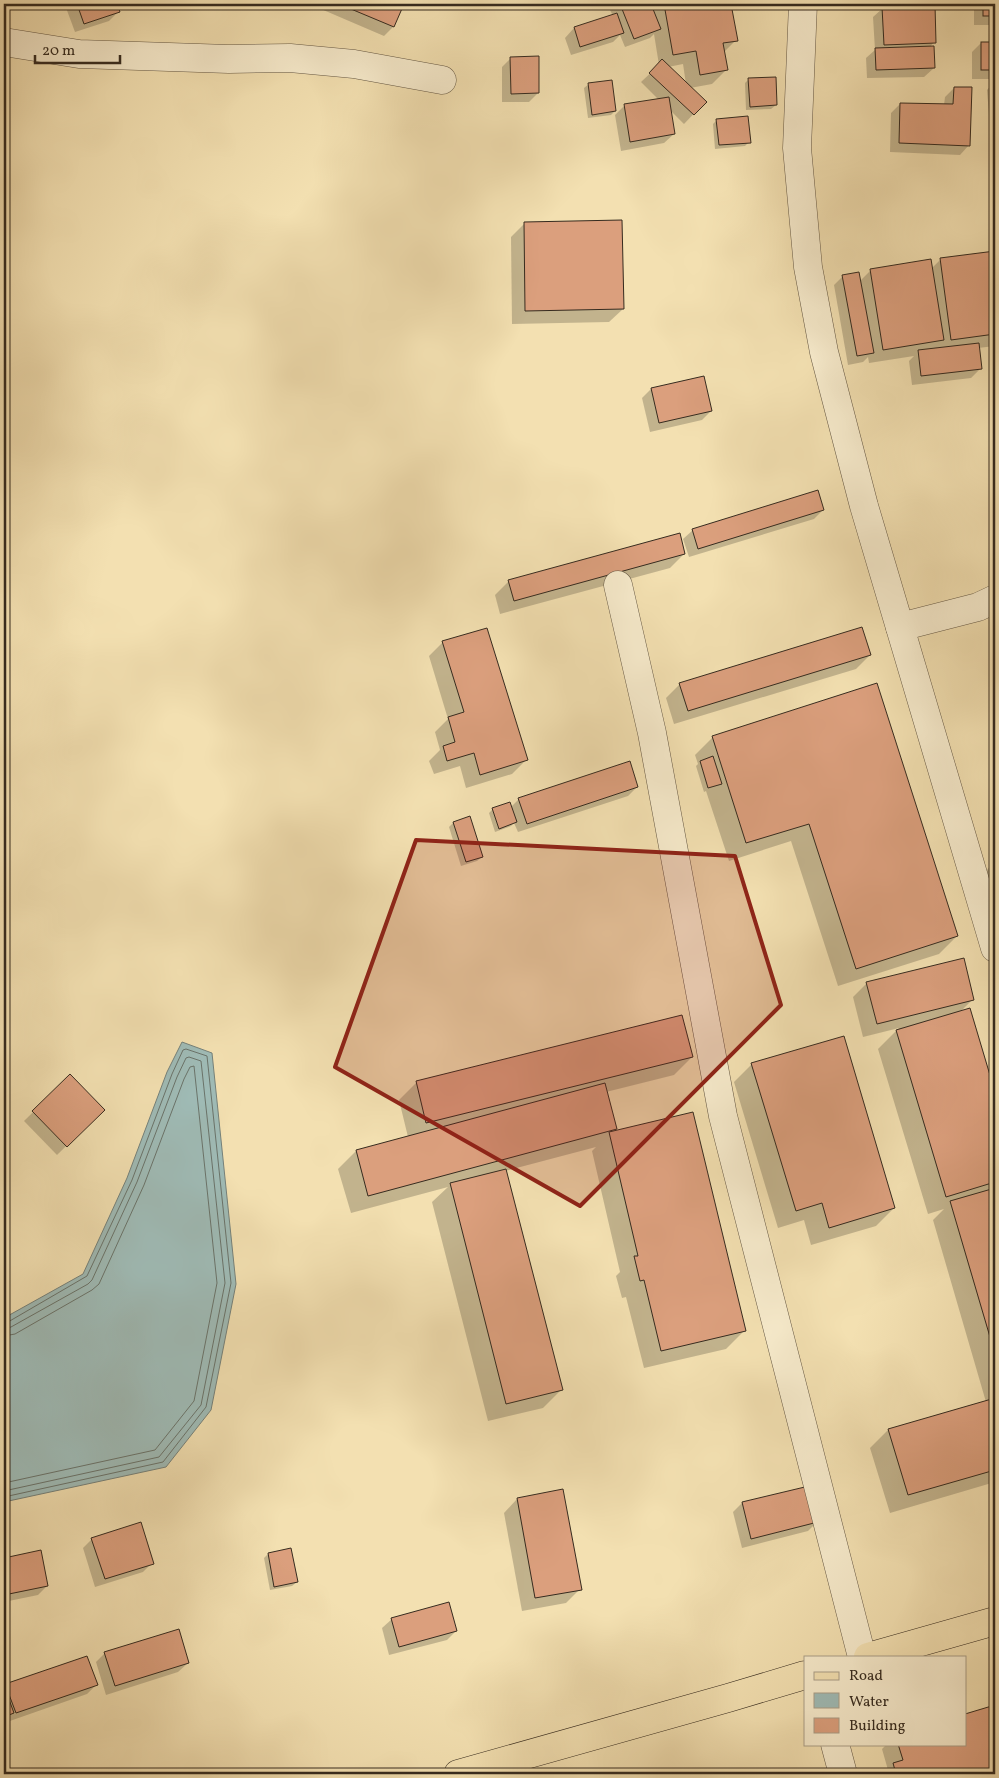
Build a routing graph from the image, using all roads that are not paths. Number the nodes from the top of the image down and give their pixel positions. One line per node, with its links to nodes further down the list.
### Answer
1 (803, 4): 6 (street)
2 (4, 42): 3 (street)
3 (442, 80)
4 (618, 585): 9 (street)
5 (995, 599): 6 (street)
6 (900, 627): 7 (street)
7 (995, 948)
8 (995, 1621): 10 (main road)
9 (862, 1656)
10 (872, 1656)
11 (804, 1675): 13 (main road)
12 (835, 1746): 14 (street)
13 (458, 1774)
14 (843, 1774)

